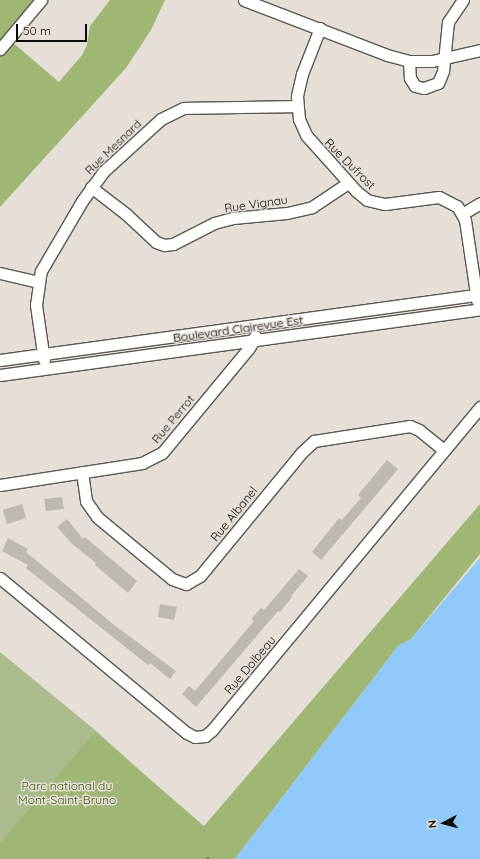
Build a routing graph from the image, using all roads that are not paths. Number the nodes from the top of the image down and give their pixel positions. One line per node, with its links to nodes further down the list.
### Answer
1 (41, 0): 5 (street)
2 (244, 0): 4 (street)
3 (464, 0): 7 (street)
4 (320, 28): 8 (street); 9 (street, Rue Dufrost)
5 (0, 48)
6 (480, 50): 7 (street)
7 (445, 58): 8 (street); 8 (street)
8 (409, 61)
9 (297, 106): 10 (street, Rue Dufrost); 11 (street, Rue Mesnard)
10 (348, 183): 11 (street, Rue Vignau); 13 (street, Rue Dufrost)
11 (91, 187): 15 (street, Rue Mesnard)
12 (480, 203): 13 (street)
13 (462, 214): 16 (street)
14 (0, 273): 15 (street)
15 (38, 282): 20 (street, Rue Mesnard)
16 (478, 294): 17 (street); 18 (street, Boulevard Clairevue Est)
17 (479, 309): 19 (street, Boulevard Clairevue Est)
18 (253, 326): 19 (street); 20 (street, Boulevard Clairevue Est)
19 (255, 340): 22 (street, Boulevard Clairevue Est); 26 (street, Rue Perrot)
20 (43, 354): 21 (street, Boulevard Clairevue Est); 22 (street, Rue Mesnard)
21 (0, 360)
22 (45, 368): 23 (street, Boulevard Clairevue Est)
23 (0, 375)
24 (480, 407): 25 (street, Rue Dolbeau)
25 (444, 450): 26 (street, Rue Albanel); 28 (street, Rue Dolbeau)
26 (82, 472): 27 (street, Rue Perrot)
27 (0, 485)
28 (0, 578)

